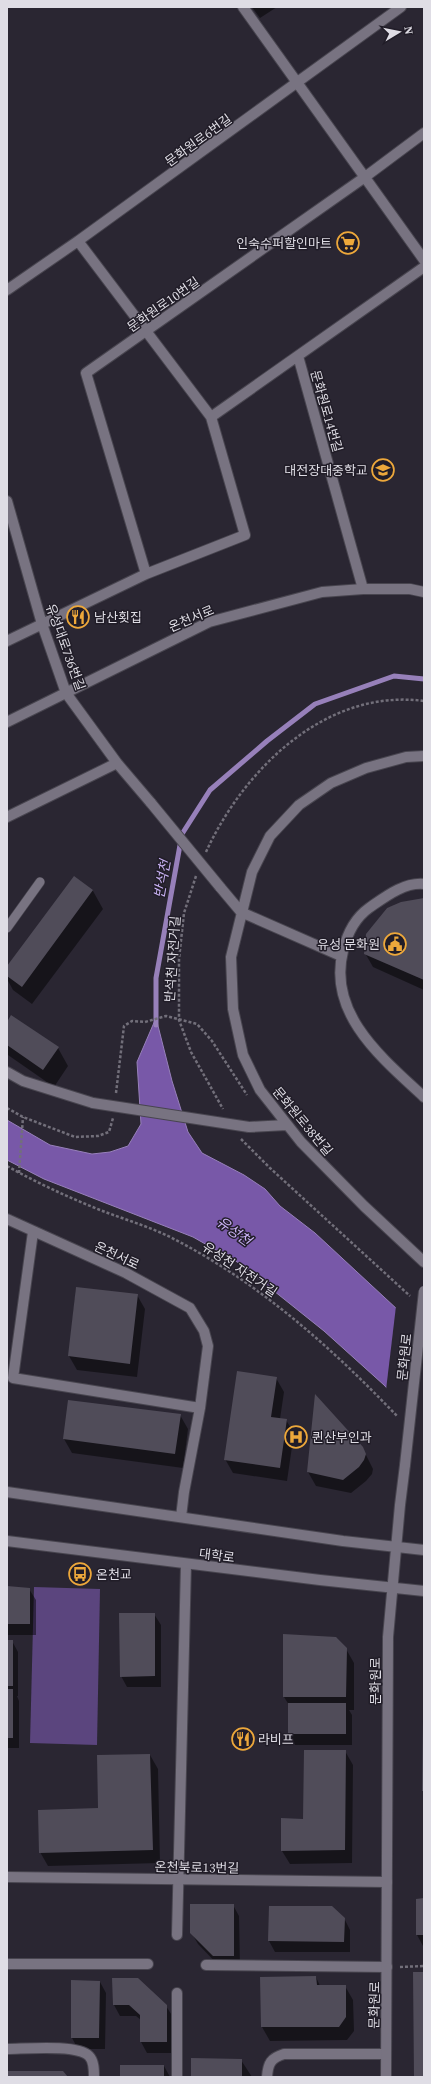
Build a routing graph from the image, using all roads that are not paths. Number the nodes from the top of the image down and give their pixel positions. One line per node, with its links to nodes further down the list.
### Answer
1 (243, 7): 3 (street)
2 (401, 7): 3 (street, 문화원로6번길)
3 (298, 83): 5 (street); 6 (street, 문화원로6번길)
4 (424, 133): 5 (street, 문화원로10번길)
5 (365, 177): 7 (street); 10 (street, 문화원로10번길)
6 (78, 242): 9 (street, 문화원로6번길); 10 (street)
7 (424, 260)
8 (424, 267): 11 (street, 문화원로14번길)
9 (7, 290)
10 (147, 332): 12 (street); 14 (street, 문화원로10번길)
11 (298, 356): 12 (street, 문화원로14번길); 15 (street, 문화원로14번길)
12 (211, 417): 14 (street)
13 (7, 501): 17 (street, 유성대로736번길)
14 (146, 574): 17 (street)
15 (363, 589): 16 (street, 온천서로); 19 (street, 온천서로)
16 (424, 592)
17 (42, 624): 18 (street); 19 (street, 유성대로736번길)
18 (7, 641)
19 (66, 693): 20 (street, 온천서로); 22 (street, 유성대로736번길)
20 (7, 722)
21 (424, 756): 26 (street, 문화원로38번길)
22 (117, 762): 23 (street); 26 (street, 유성대로736번길, bridge)
23 (7, 817)
24 (40, 882): 27 (lane)
25 (424, 884): 28 (street)
26 (241, 912): 28 (street); 31 (street, 문화원로38번길)
27 (7, 928)
28 (341, 956): 30 (street)
29 (7, 1072): 31 (street, bridge)
30 (424, 1097)
31 (287, 1125): 34 (street, 문화원로38번길)
32 (7, 1219): 33 (street, 온천서로)
33 (33, 1232): 37 (street, 온천서로); 37 (street)
34 (424, 1262)
35 (424, 1287): 36 (street, 문화원로)
36 (424, 1291): 41 (street, 문화원로, bridge)
37 (200, 1408): 39 (street)
38 (7, 1492): 39 (street)
39 (181, 1517): 41 (street)
40 (7, 1541): 43 (street, 대학로)
41 (396, 1548): 42 (street); 44 (street, 문화원로)
42 (424, 1550)
43 (186, 1564): 44 (street, 대학로); 47 (street)
44 (392, 1586): 45 (street, 대학로); 48 (street, 문화원로)
45 (424, 1591)
46 (7, 1877): 47 (street, 온천북로13번길)
47 (178, 1879): 48 (street, 온천북로13번길); 49 (street)
48 (387, 1882): 53 (street, 문화원로)
49 (177, 1935)
50 (7, 1964): 51 (street)
51 (148, 1964)
52 (206, 1965): 53 (street)
53 (387, 1967): 56 (street, 문화원로)
54 (177, 1993): 58 (street)
55 (7, 2049): 57 (street)
56 (386, 2054): 59 (street); 60 (street, 문화원로)
57 (94, 2077)
58 (177, 2077)
59 (267, 2077)
60 (386, 2077)

